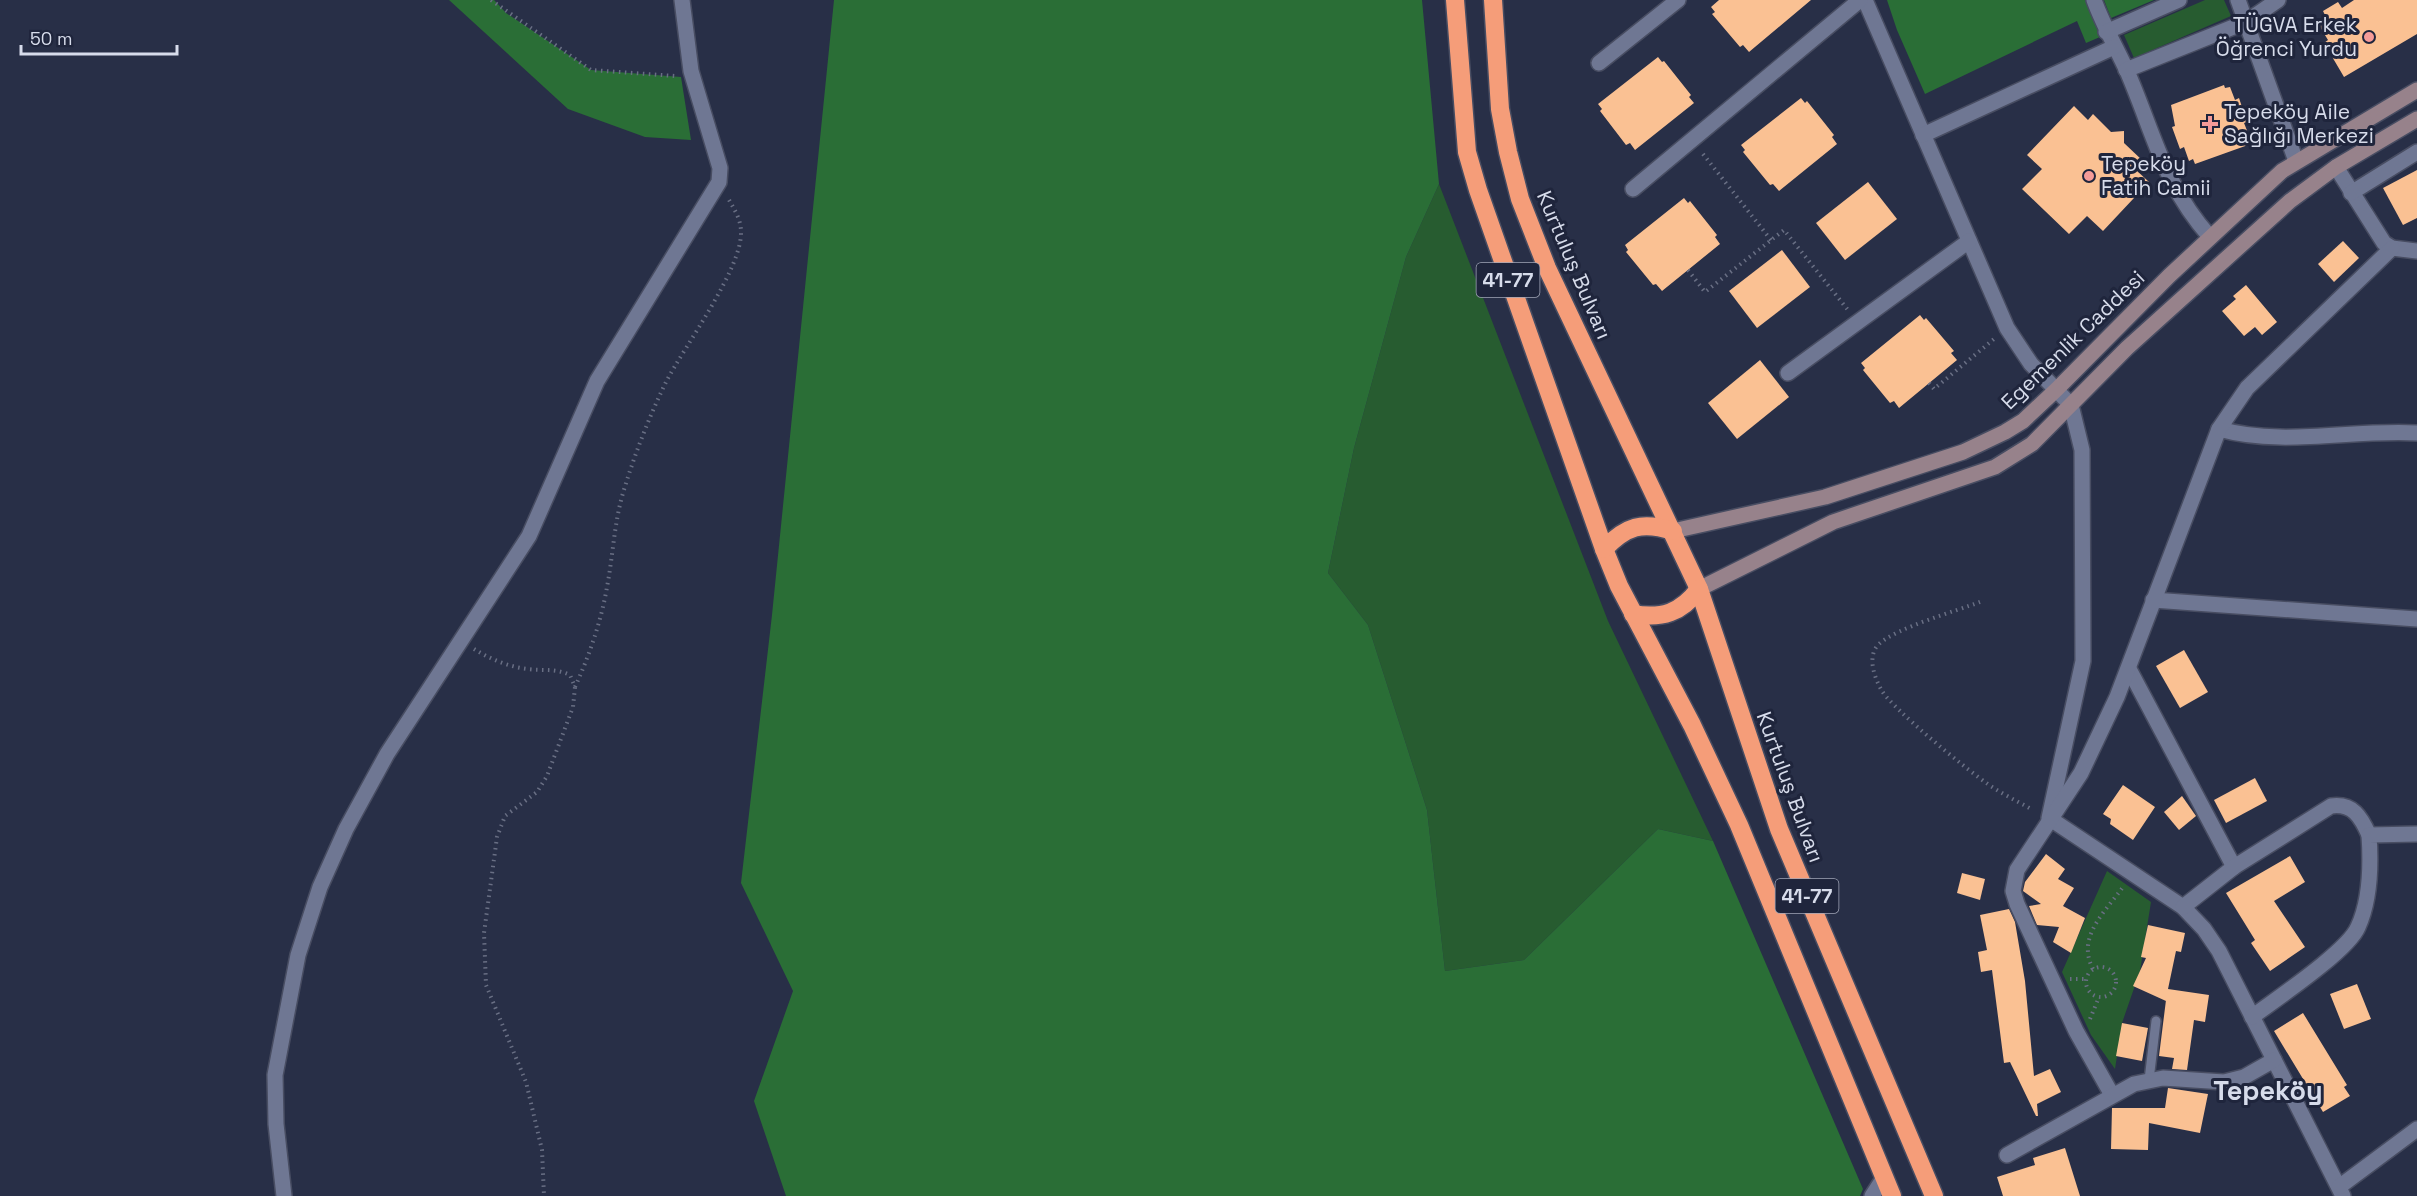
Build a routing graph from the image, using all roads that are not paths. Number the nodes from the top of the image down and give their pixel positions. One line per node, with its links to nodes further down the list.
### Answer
1 (682, 0): 53 (street)
2 (1455, 0): 33 (highway, 41-77)
3 (1492, 0): 32 (highway, Kurtuluş Bulvarı / 41-77)
4 (1678, 0): 13 (street)
5 (1863, 0): 17 (street); 21 (street)
6 (2094, 0): 11 (street)
7 (2179, 0): 11 (street)
8 (2238, 0): 10 (street)
9 (2278, 0): 10 (street)
10 (2246, 22): 14 (street); 19 (street)
11 (2106, 32): 12 (street)
12 (2114, 47): 14 (street); 17 (street)
13 (1599, 63)
14 (2126, 70): 23 (street)
15 (2417, 90): 19 (main road, Egemenlik Caddesi)
16 (2417, 119): 20 (main road, Egemenlik Caddesi)
17 (1923, 135): 24 (street)
18 (2417, 152): 22 (street)
19 (2296, 161): 23 (main road, Egemenlik Caddesi)
20 (2336, 167): 22 (street); 29 (main road, Egemenlik Caddesi)
21 (1633, 189)
22 (2351, 193): 25 (street)
23 (2210, 237): 28 (main road, Egemenlik Caddesi)
24 (1969, 241): 27 (street); 28 (street)
25 (2392, 248): 26 (street); 30 (street)
26 (2417, 251)
27 (1788, 373)
28 (2057, 389): 29 (street); 32 (main road, Egemenlik Caddesi)
29 (2071, 405): 34 (main road, Egemenlik Caddesi); 39 (street)
30 (2219, 429): 31 (street); 35 (street)
31 (2417, 433)
32 (1673, 531): 33 (highway); 34 (highway)
33 (1604, 549): 36 (highway)
34 (1699, 589): 36 (highway); 56 (highway, Kurtuluş Bulvarı / 41-77)
35 (2152, 600): 37 (street); 38 (street)
36 (1633, 614): 51 (highway, 41-77)
37 (2417, 619)
38 (2129, 669): 39 (street); 42 (street)
39 (2049, 818): 43 (street); 48 (street)
40 (2417, 834): 41 (street)
41 (2369, 835): 42 (street); 44 (street)
42 (2234, 867): 43 (street)
43 (2183, 907): 44 (street)
44 (2252, 1017): 46 (street)
45 (2156, 1021): 47 (lane)
46 (2274, 1060): 47 (street); 52 (street)
47 (2149, 1080): 48 (street)
48 (2112, 1095): 50 (street)
49 (2417, 1130): 52 (street)
50 (2007, 1155)
51 (1885, 1176): 54 (street); 55 (highway, 41-77)
52 (2341, 1191)
53 (284, 1196)
54 (1872, 1196)
55 (1892, 1196)
56 (1934, 1196)

